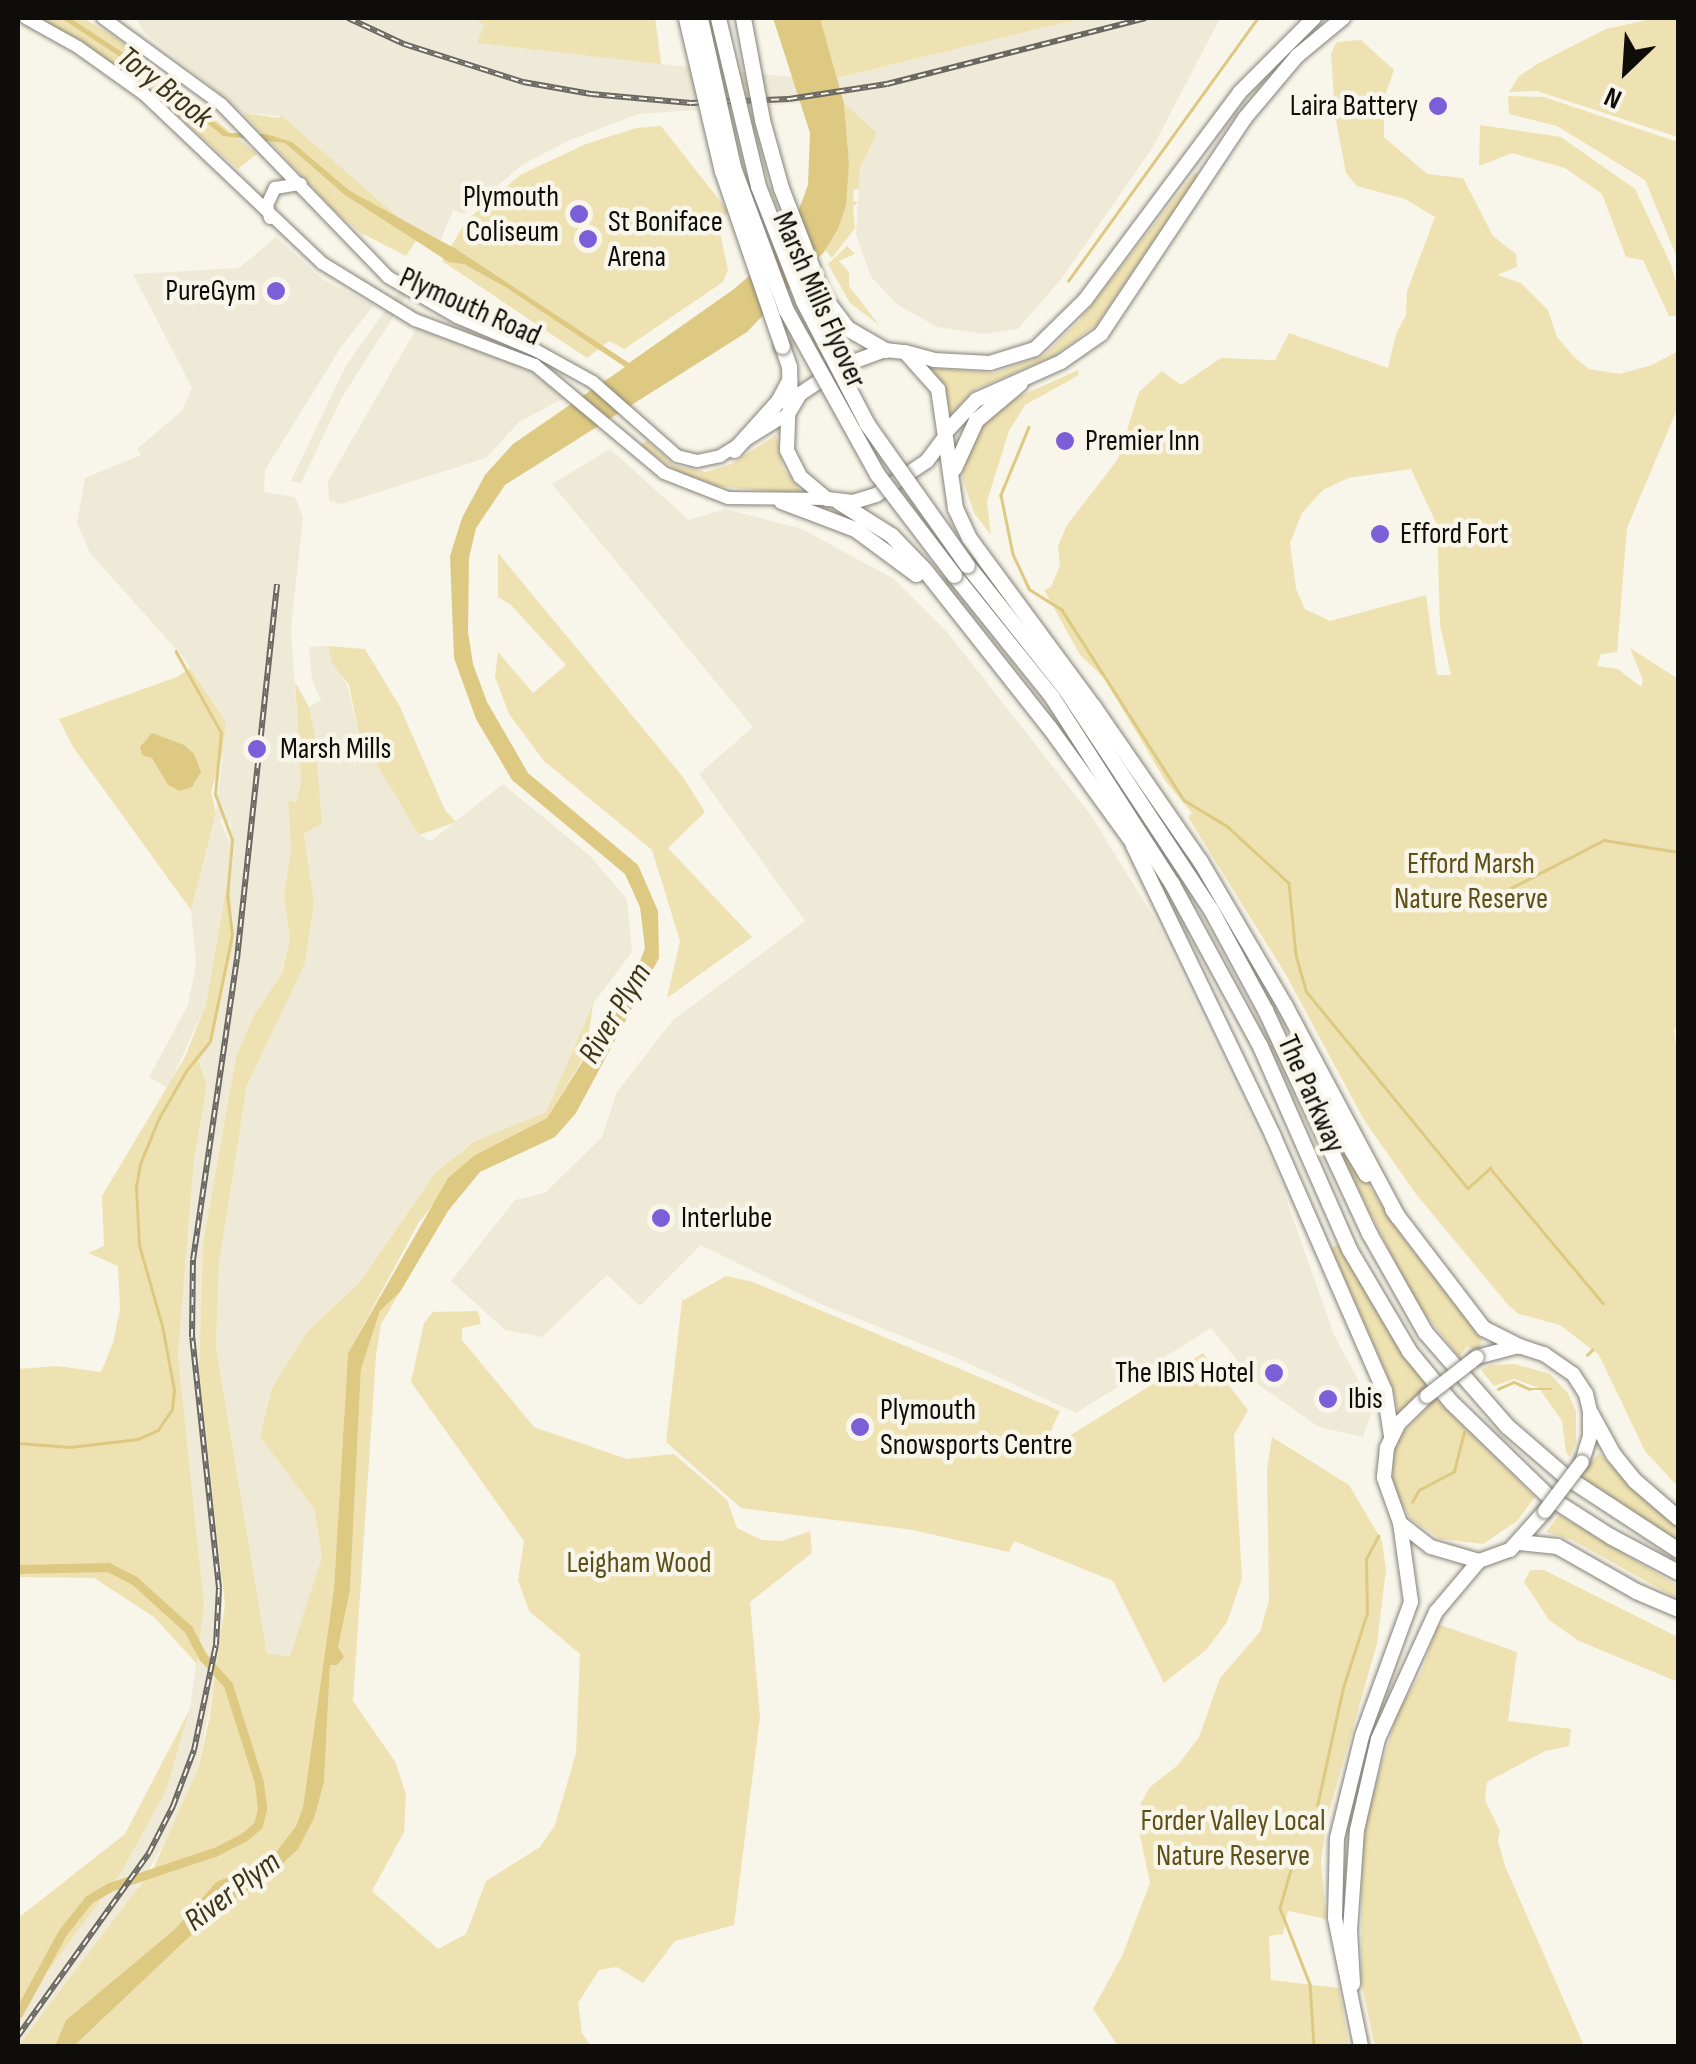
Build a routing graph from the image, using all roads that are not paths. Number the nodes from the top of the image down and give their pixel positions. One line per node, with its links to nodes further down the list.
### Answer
1 (26, 18): 10 (main road, Plymouth Road)
2 (102, 18): 9 (main road, Plymouth Road)
3 (686, 18): 13 (highway, bridge)
4 (700, 18): 21 (highway, Marsh Mills Flyover, bridge)
5 (718, 18): 21 (highway, Marsh Mills Flyover, bridge)
6 (743, 18): 11 (highway, bridge)
7 (1314, 18): 12 (main road)
8 (1344, 18): 14 (main road)
9 (301, 184): 10 (main road); 17 (main road, Plymouth Road)
10 (270, 218): 19 (main road, Plymouth Road)
11 (885, 350): 12 (main road); 15 (main road)
12 (905, 352): 16 (main road)
13 (789, 380): 15 (highway); 17 (highway)
14 (1020, 382): 16 (main road); 18 (highway)
15 (789, 410): 17 (main road, Plymouth Road); 20 (main road)
16 (946, 435): 18 (highway); 20 (main road)
17 (734, 450)
18 (952, 477): 26 (highway)
19 (781, 501): 20 (main road, Plymouth Road); 22 (highway)
20 (833, 501): 22 (highway)
21 (961, 570): 24 (highway, The Parkway); 25 (highway, The Parkway)
22 (978, 638): 23 (highway)
23 (1128, 835): 25 (highway); 29 (highway)
24 (1265, 1010): 26 (highway); 33 (highway, The Parkway)
25 (1294, 1123): 35 (highway, The Parkway)
26 (1397, 1216): 27 (highway)
27 (1519, 1346): 28 (main road); 29 (main road, bridge)
28 (1590, 1412): 30 (highway); 32 (main road, bridge)
29 (1391, 1435): 31 (main road)
30 (1678, 1518)
31 (1400, 1524): 34 (main road); 37 (main road)
32 (1519, 1542): 34 (main road); 36 (highway)
33 (1678, 1550)
34 (1478, 1561): 37 (main road)
35 (1678, 1572)
36 (1678, 1609)
37 (1354, 2018): 38 (main road)
38 (1360, 2046)

